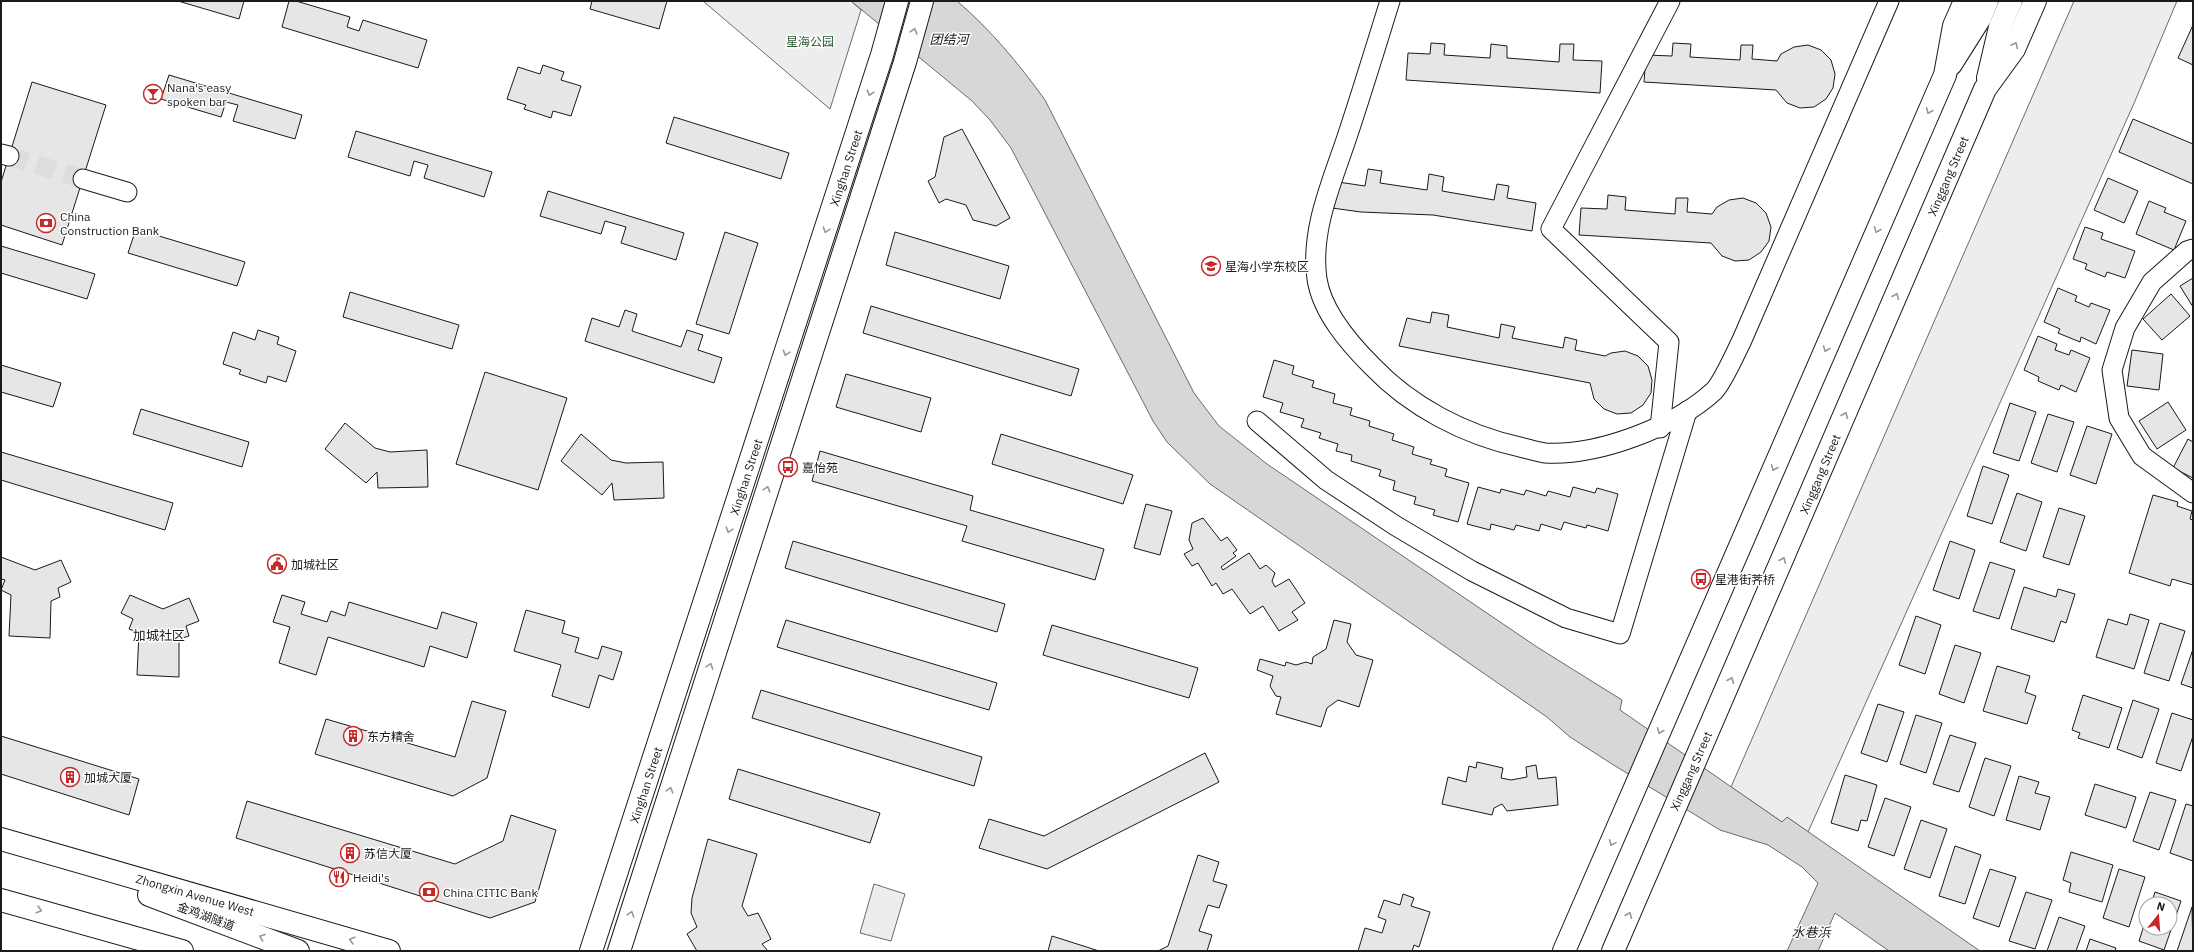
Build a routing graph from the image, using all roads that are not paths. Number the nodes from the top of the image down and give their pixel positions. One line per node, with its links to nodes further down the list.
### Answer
1 (897, 1): 24 (main road, Xinghan Street, one-way to 24)
2 (922, 1): 25 (main road, Xinghan Street, one-way to 2)
3 (1390, 1): 17 (street)
4 (1670, 1): 17 (street)
5 (1889, 1): 15 (street)
6 (1965, 1): 10 (main road)
7 (1987, 1): 10 (main road)
8 (2011, 1): 11 (main road)
9 (2034, 1): 11 (main road, Xinggang Street, one-way to 9)
10 (1945, 75): 26 (main road, one-way to 26)
11 (1985, 89): 27 (main road, Xinggang Street, one-way to 11)
12 (83, 179): 13 (street)
13 (127, 192)
14 (2193, 249): 18 (street)
15 (1687, 411): 16 (street); 17 (street)
16 (1257, 421)
17 (1660, 428)
18 (2193, 493)
19 (1, 839): 22 (main road, 金鸡湖隧道, one-way to 19); 23 (main road, Zhongxin Avenue West, one-way to 19)
20 (1, 900): 21 (main road, one-way to 21)
21 (182, 951)
22 (298, 951)
23 (389, 951)
24 (591, 951)
25 (619, 951)
26 (1564, 951)
27 (1613, 951)

